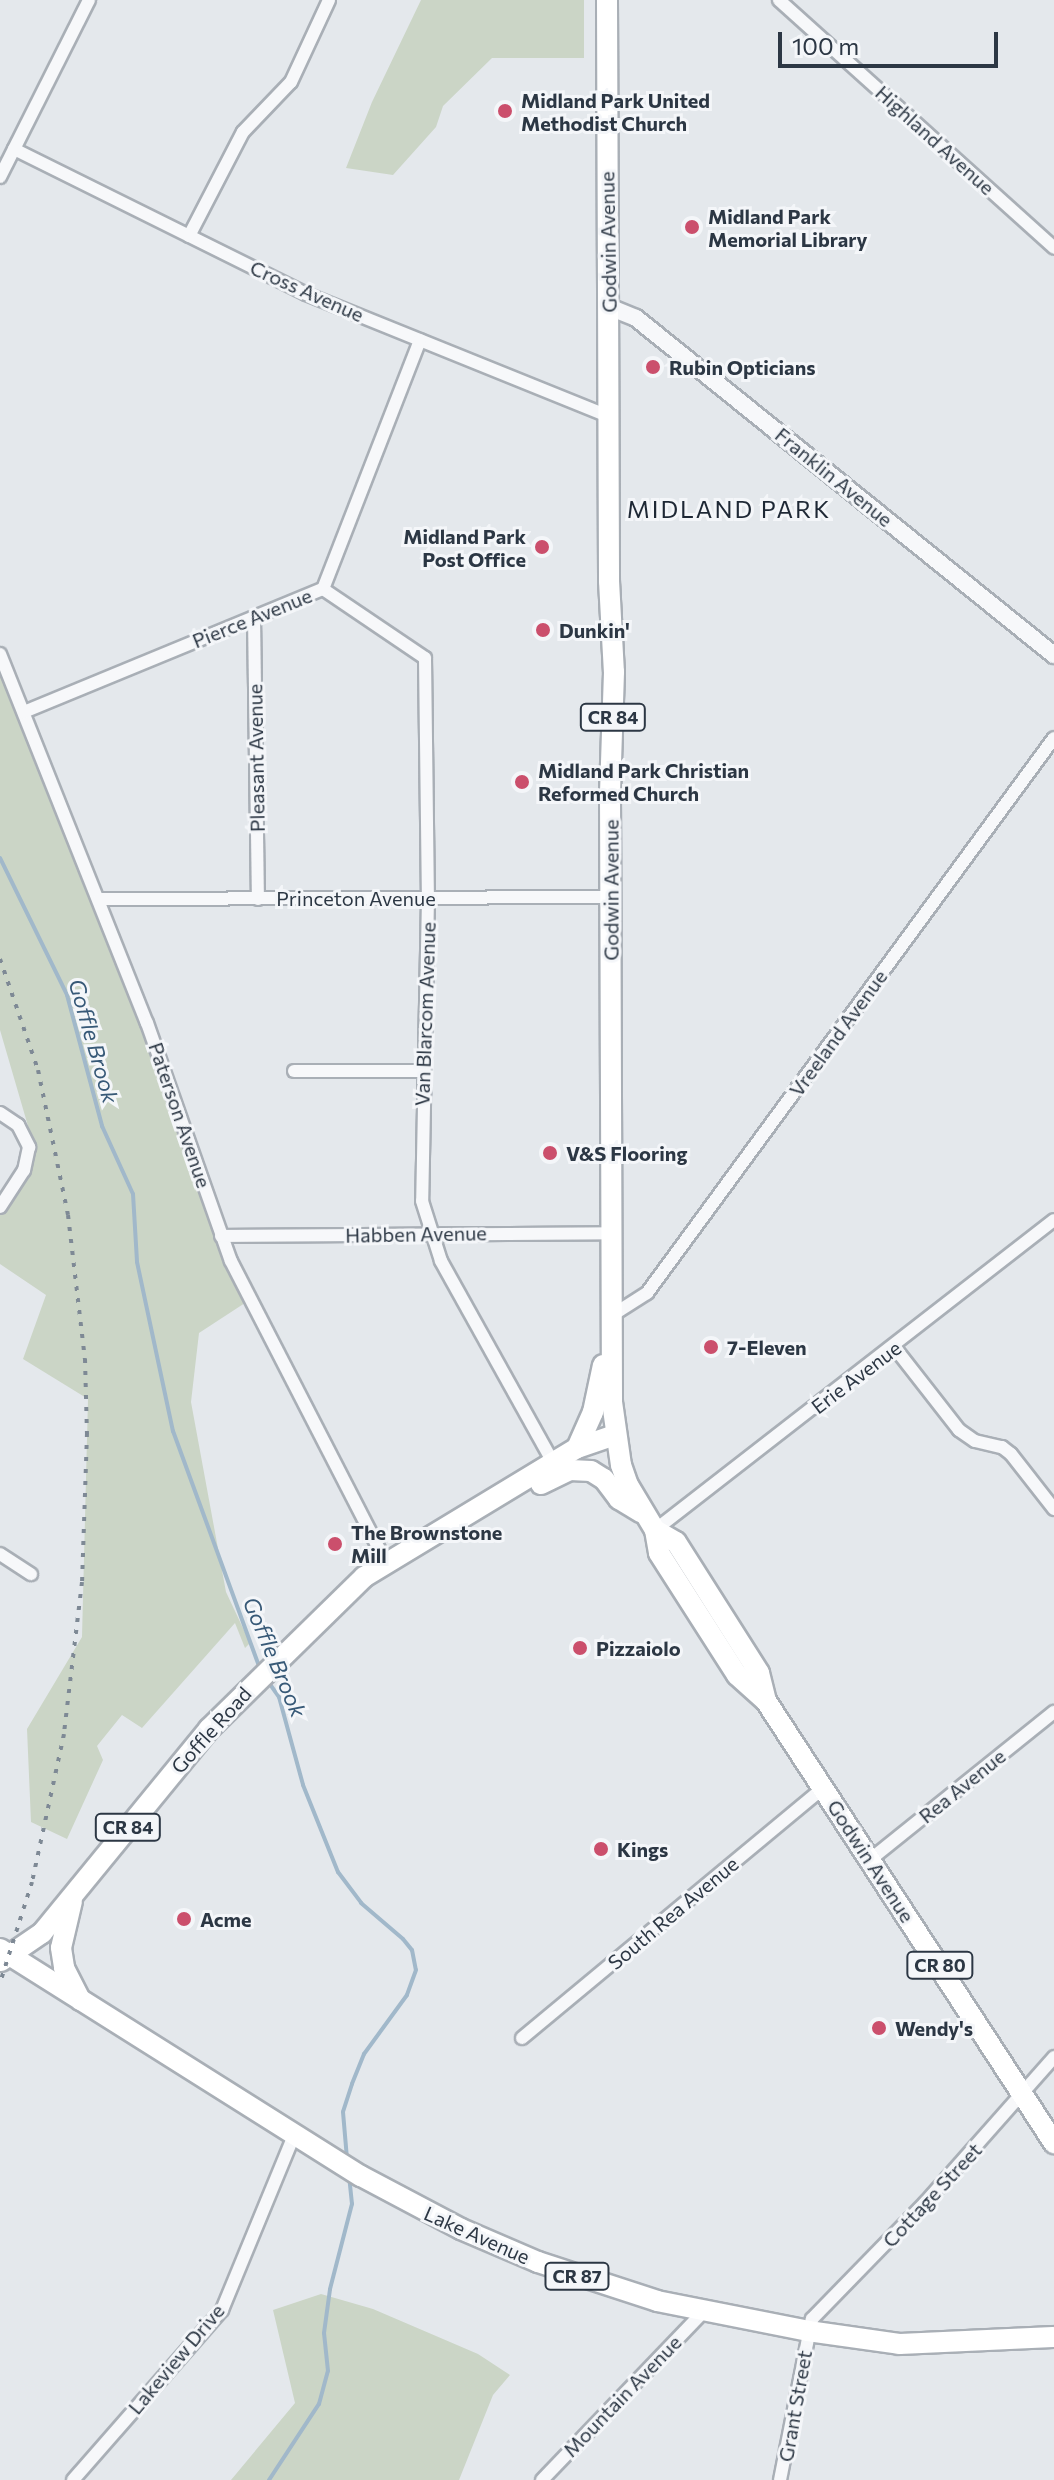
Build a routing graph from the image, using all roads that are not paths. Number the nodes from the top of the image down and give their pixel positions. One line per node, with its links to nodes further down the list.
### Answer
1 (89, 0): 5 (street)
2 (329, 0): 7 (street)
3 (607, 0): 9 (main road, Godwin Avenue / CR 84)
4 (779, 0): 8 (street, Highland Avenue)
5 (14, 149): 6 (street); 7 (street, Cross Avenue)
6 (0, 177)
7 (189, 236): 10 (street, Cross Avenue)
8 (1054, 248)
9 (609, 307): 11 (main road, Godwin Avenue / CR 84); 15 (street, Franklin Avenue)
10 (420, 340): 11 (street, Cross Avenue); 12 (street, Pierce Avenue)
11 (608, 416): 18 (main road, Godwin Avenue / CR 84)
12 (323, 589): 13 (street, Pierce Avenue); 19 (street, Van Blarcom Avenue)
13 (254, 617): 16 (street, Pierce Avenue); 21 (street, Pleasant Avenue)
14 (0, 654): 16 (street, Paterson Avenue)
15 (1054, 655)
16 (24, 712): 20 (street, Paterson Avenue)
17 (1054, 738): 30 (street, Vreeland Avenue)
18 (611, 897): 19 (street, Princeton Avenue); 27 (main road, Godwin Avenue / CR 84)
19 (428, 898): 21 (street, Princeton Avenue); 23 (street, Van Blarcom Avenue)
20 (100, 899): 21 (street, Princeton Avenue); 29 (street, Paterson Avenue)
21 (258, 899)
22 (294, 1071): 23 (street)
23 (423, 1071): 28 (street, Van Blarcom Avenue)
24 (0, 1113): 25 (street)
25 (0, 1207)
26 (1053, 1222): 32 (street, Erie Avenue)
27 (612, 1233): 28 (street, Habben Avenue); 30 (main road, Godwin Avenue / CR 84)
28 (430, 1234): 29 (street, Habben Avenue); 35 (street, Van Blarcom Avenue)
29 (221, 1236): 40 (street, Paterson Avenue)
30 (611, 1316): 31 (main road, Godwin Avenue / CR 84)
31 (610, 1341): 33 (main road, Godwin Avenue / CR 84); 34 (main road)
32 (895, 1348): 37 (street); 38 (street, Erie Avenue)
33 (615, 1435): 34 (main road, Goffle Road / CR 84); 38 (main road, Godwin Avenue / CR 80)
34 (577, 1448): 35 (main road, Goffle Road / CR 84)
35 (553, 1462): 36 (main road, Goffle Road / CR 84)
36 (514, 1484): 38 (main road); 40 (main road, Goffle Road / CR 84)
37 (1054, 1509)
38 (650, 1522): 43 (main road, Godwin Avenue / CR 80)
39 (0, 1554): 41 (street)
40 (386, 1563): 45 (main road, Goffle Road / CR 84)
41 (31, 1574)
42 (1054, 1712): 44 (street, Rea Avenue)
43 (823, 1788): 44 (main road, Godwin Avenue / CR 80); 48 (street, South Rea Avenue)
44 (871, 1859): 50 (main road, Godwin Avenue / CR 80)
45 (75, 1892): 46 (main road, Goffle Road / CR 84); 47 (main road)
46 (3, 1955): 47 (main road, Lake Avenue / CR 87)
47 (80, 2000): 51 (main road, Lake Avenue / CR 87)
48 (522, 2038)
49 (1054, 2057): 50 (street, Cottage Street)
50 (1023, 2095): 52 (main road, Godwin Avenue / CR 80); 54 (street, Cottage Street)
51 (294, 2135): 53 (main road, Lake Avenue / CR 87); 56 (street, Lakeview Drive)
52 (1054, 2143)
53 (703, 2312): 54 (main road, Lake Avenue / CR 87); 57 (street, Mountain Avenue)
54 (808, 2331): 55 (main road, Lake Avenue / CR 87); 58 (street, Grant Street)
55 (1054, 2337)
56 (73, 2480)
57 (542, 2480)
58 (780, 2480)

